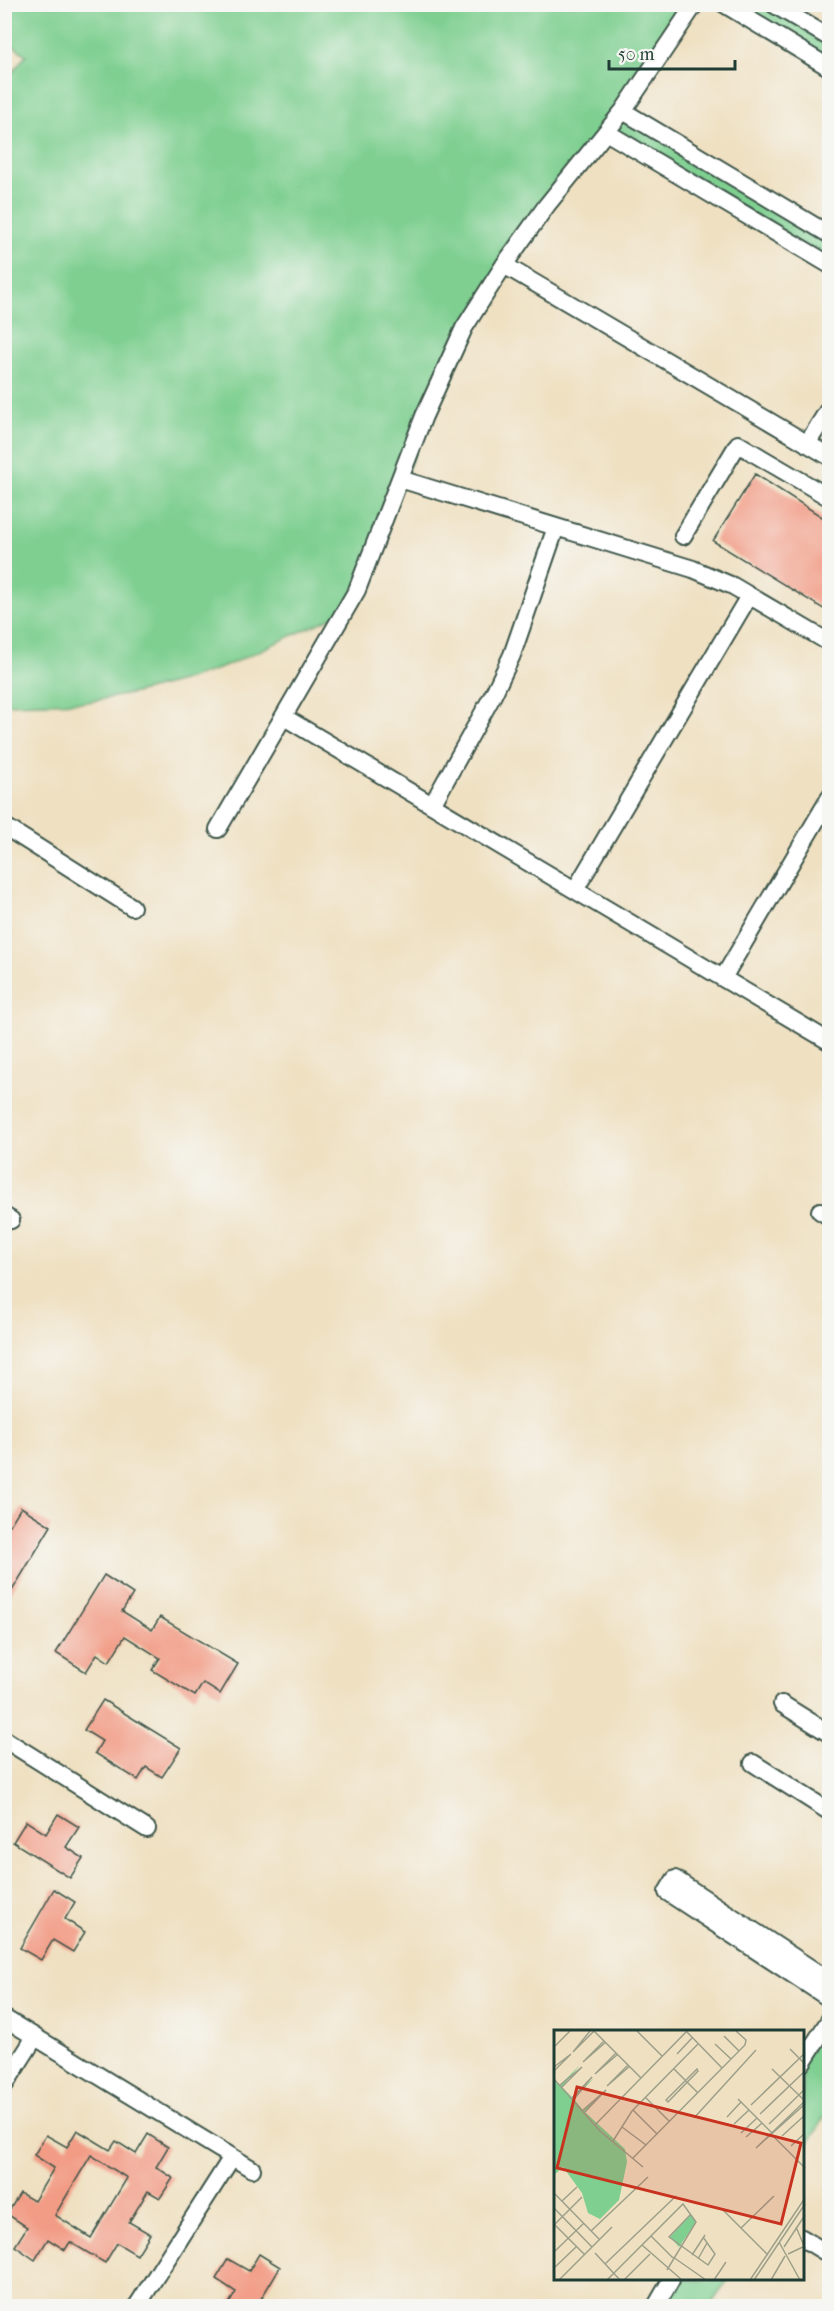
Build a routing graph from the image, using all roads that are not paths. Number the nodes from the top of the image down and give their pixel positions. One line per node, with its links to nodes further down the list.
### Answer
1 (695, 4): 6 (street)
2 (724, 4): 5 (street)
3 (773, 4): 4 (street)
4 (830, 38)
5 (830, 68)
6 (623, 111): 7 (street); 8 (street)
7 (606, 132): 9 (street); 10 (street)
8 (830, 235)
9 (504, 265): 12 (street); 14 (street)
10 (830, 265)
11 (830, 407): 12 (street)
12 (807, 444): 13 (street)
13 (830, 458)
14 (400, 479): 16 (street); 20 (street)
15 (830, 498): 17 (street)
16 (556, 527): 18 (street); 22 (street)
17 (683, 536)
18 (749, 596): 19 (street); 25 (street)
19 (830, 643)
20 (284, 717): 22 (street); 24 (street)
21 (830, 797): 27 (street)
22 (432, 805): 25 (street)
23 (4, 826): 26 (street)
24 (218, 829)
25 (574, 890): 27 (street)
26 (132, 907)
27 (723, 978): 28 (street)
28 (830, 1042)
29 (782, 1704): 30 (street)
30 (830, 1734)
31 (4, 1739): 34 (street)
32 (753, 1763): 33 (street)
33 (830, 1812)
34 (147, 1829)
35 (830, 1981): 36 (street)
36 (830, 1999)
37 (4, 2018): 39 (street)
38 (830, 2019): 40 (street)
39 (35, 2037): 41 (street); 42 (street)
40 (804, 2060)
41 (4, 2086)
42 (232, 2157): 43 (street); 47 (street)
43 (252, 2169)
44 (804, 2239): 45 (street)
45 (830, 2255)
46 (670, 2281): 48 (street)
47 (137, 2307)
48 (656, 2307)

